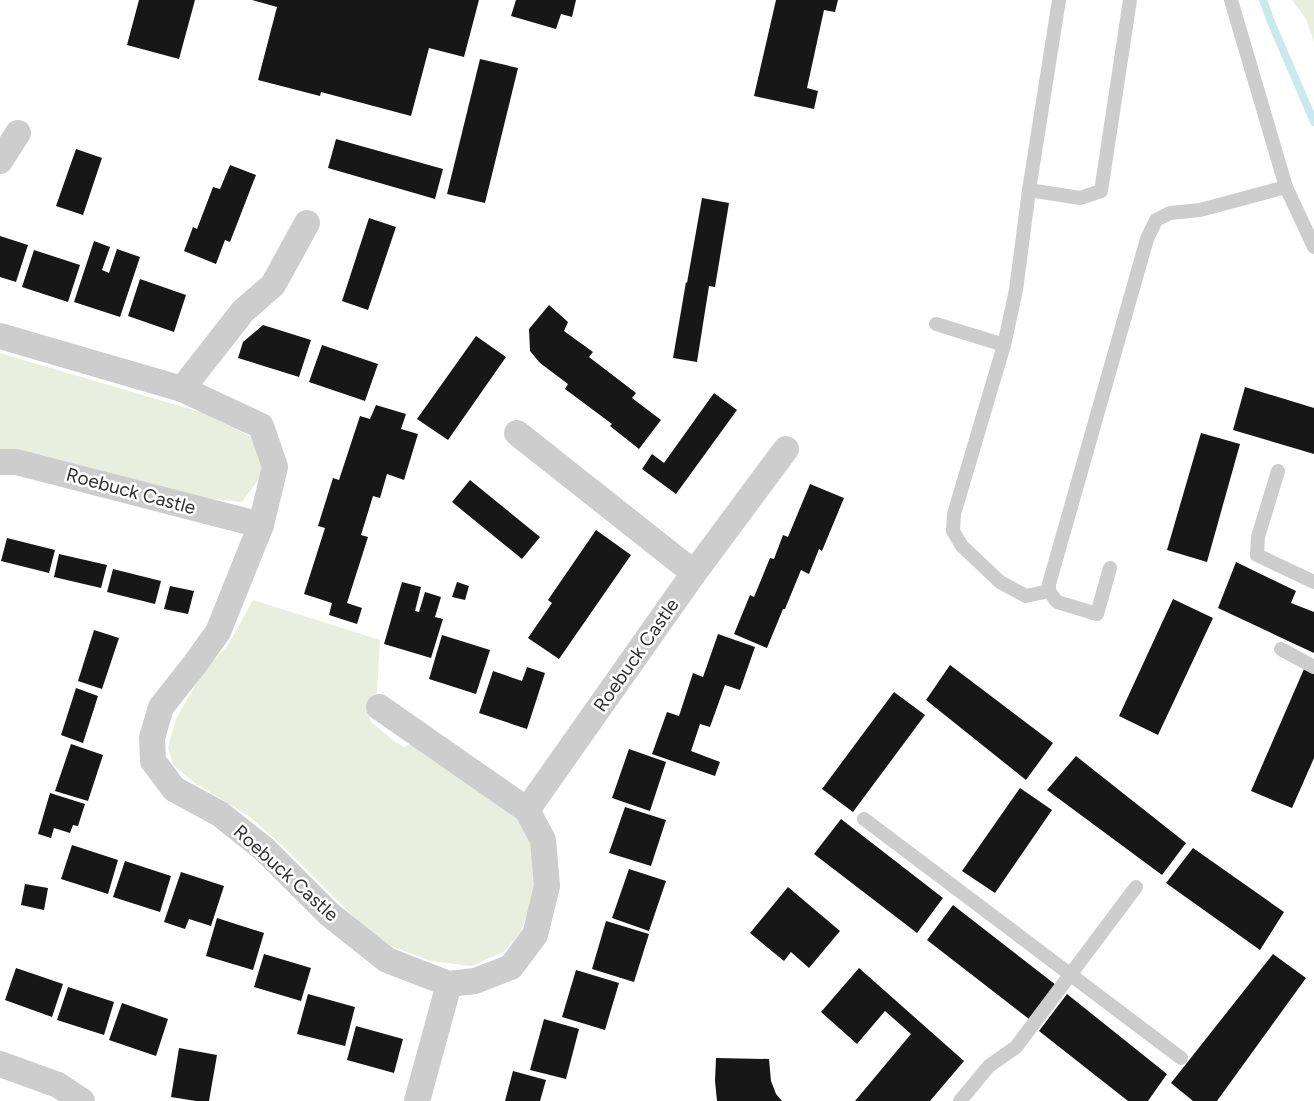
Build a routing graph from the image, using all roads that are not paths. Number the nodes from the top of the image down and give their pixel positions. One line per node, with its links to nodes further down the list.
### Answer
1 (1059, 0): 7 (lane)
2 (1130, 0): 7 (lane)
3 (1231, 0): 6 (lane)
4 (18, 133): 5 (street)
5 (0, 161)
6 (1286, 187): 9 (lane); 22 (lane)
7 (1029, 190): 12 (lane)
8 (307, 223): 13 (street)
9 (1314, 246)
10 (936, 324): 12 (lane)
11 (0, 336): 13 (street, Roebuck Castle)
12 (1004, 345): 22 (lane)
13 (182, 389): 18 (street, Roebuck Castle)
14 (517, 433): 20 (street)
15 (786, 449): 20 (street, Roebuck Castle)
16 (0, 462): 18 (street, Roebuck Castle)
17 (1278, 471): 21 (lane)
18 (261, 525): 30 (street, Roebuck Castle)
19 (1110, 568): 22 (lane)
20 (694, 573): 26 (street, Roebuck Castle)
21 (1314, 582)
22 (1049, 591)
23 (1281, 649): 24 (lane)
24 (1314, 667)
25 (379, 707): 26 (street, Roebuck Castle)
26 (527, 810): 30 (street, Roebuck Castle)
27 (864, 819): 29 (lane)
28 (1136, 887): 29 (lane)
29 (1070, 975): 31 (lane); 35 (lane)
30 (450, 984): 34 (street)
31 (1181, 1058)
32 (0, 1064): 33 (street)
33 (82, 1101)
34 (417, 1101)
35 (960, 1101)

